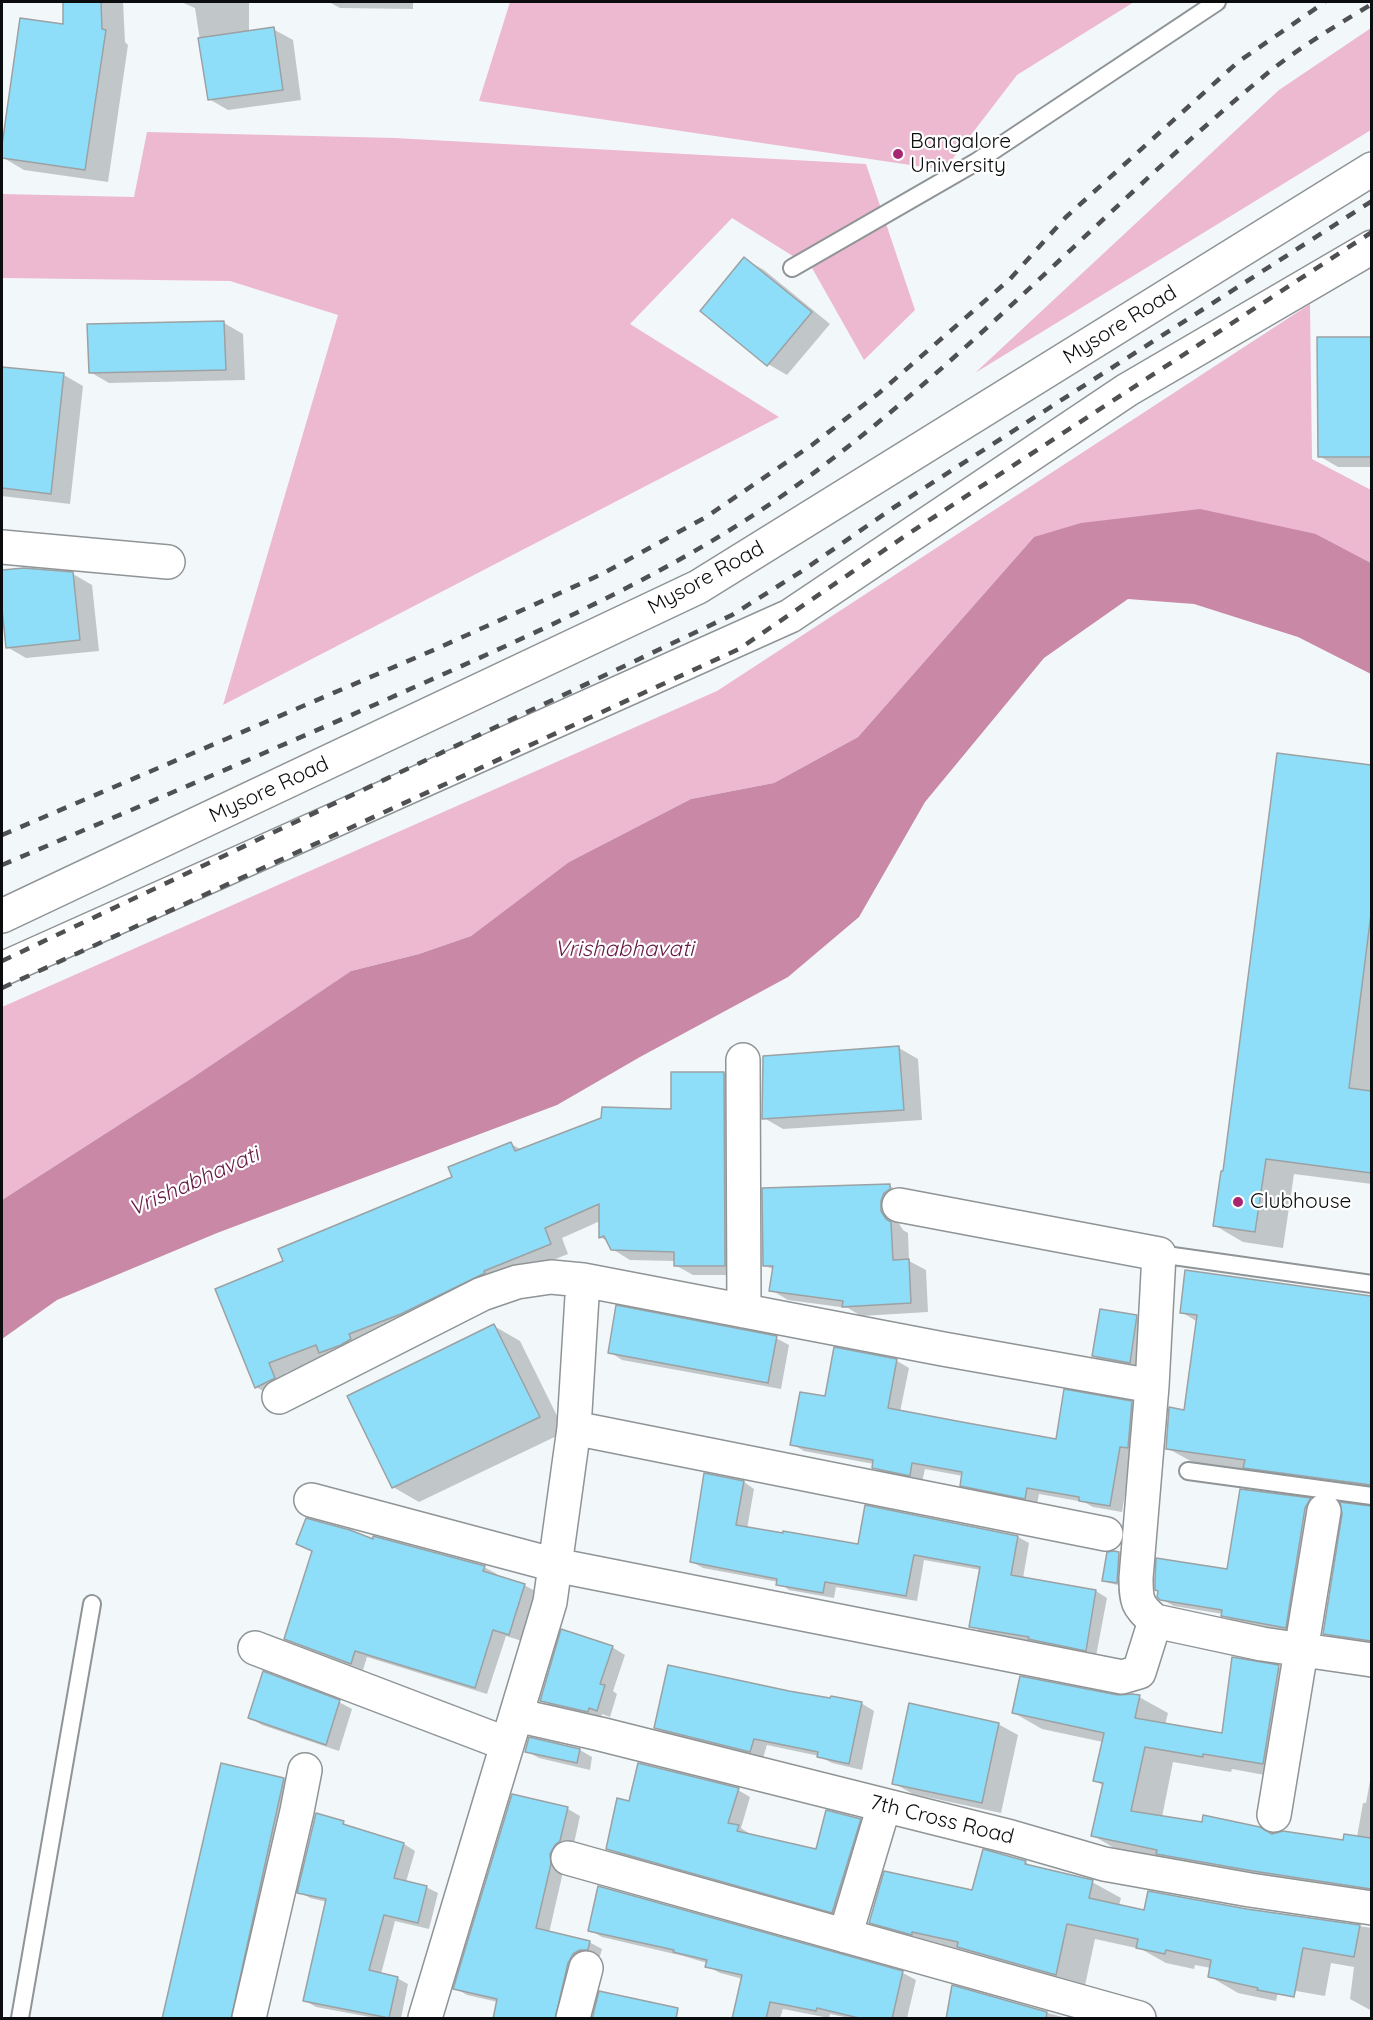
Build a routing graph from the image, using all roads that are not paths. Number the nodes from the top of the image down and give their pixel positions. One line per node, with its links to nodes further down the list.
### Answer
1 (1217, 2): 4 (lane)
2 (1371, 169): 7 (main road, Mysore Road)
3 (1371, 247): 8 (main road)
4 (792, 268)
5 (2, 547): 6 (main road)
6 (168, 562)
7 (2, 916)
8 (2, 969)
9 (743, 1060): 14 (main road)
10 (899, 1205): 11 (main road)
11 (1159, 1254): 13 (lane); 15 (main road)
12 (584, 1280): 14 (main road); 16 (main road); 17 (main road)
13 (1371, 1284)
14 (744, 1311): 15 (main road)
15 (1152, 1386): 25 (main road)
16 (279, 1397)
17 (574, 1428): 22 (main road); 23 (main road)
18 (1188, 1470): 19 (lane)
19 (1371, 1496)
20 (311, 1500): 23 (main road)
21 (1324, 1511): 27 (main road)
22 (1106, 1534)
23 (555, 1565): 25 (main road); 29 (main road)
24 (92, 1604): 37 (lane)
25 (1155, 1622): 27 (main road)
26 (255, 1648): 29 (main road, 7th Cross Road)
27 (1301, 1650): 28 (main road); 32 (main road)
28 (1371, 1660)
29 (511, 1730): 31 (main road, 7th Cross Road); 39 (main road)
30 (305, 1770): 38 (main road)
31 (884, 1806): 34 (main road, 7th Cross Road); 35 (main road)
32 (1274, 1815)
33 (568, 1858): 35 (main road)
34 (1371, 1908)
35 (845, 1936): 41 (main road)
36 (586, 1968): 40 (main road)
37 (20, 2019)
38 (249, 2019)
39 (425, 2019)
40 (573, 2019)
41 (1139, 2019)

